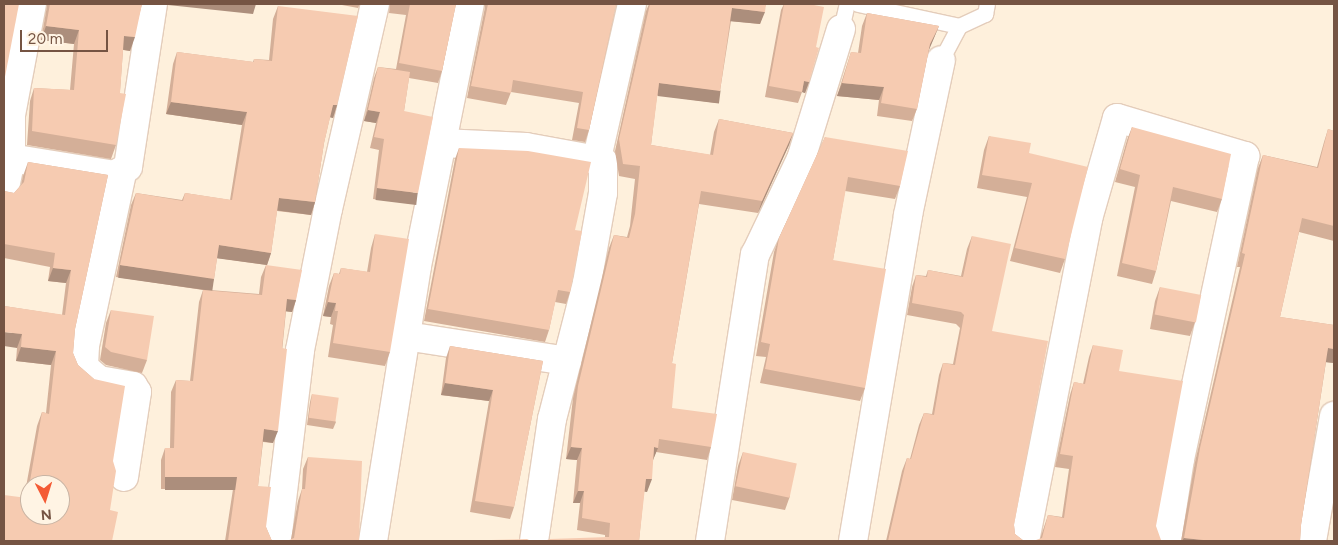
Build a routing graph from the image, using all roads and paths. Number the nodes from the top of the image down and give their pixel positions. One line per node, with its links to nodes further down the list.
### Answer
1 (32, 4): 12 (street)
2 (153, 4): 14 (street)
3 (375, 4): 20 (street)
4 (470, 4): 11 (street)
5 (632, 4): 13 (street)
6 (858, 4): 9 (lane)
7 (987, 4): 9 (lane)
8 (844, 16): 23 (street)
9 (959, 26): 10 (lane)
10 (941, 60): 24 (street)
11 (442, 144): 13 (street); 16 (street)
12 (7, 158): 14 (street); 15 (street)
13 (597, 158): 17 (street)
14 (122, 173): 19 (street)
15 (4, 192)
16 (406, 336): 17 (street); 21 (street)
17 (567, 361): 22 (street)
18 (1334, 416): 27 (street)
19 (124, 477)
20 (277, 541)
21 (373, 541)
22 (534, 541)
23 (710, 541)
24 (853, 541)
25 (1025, 541): 26 (street)
26 (1167, 541)
27 (1312, 541)

